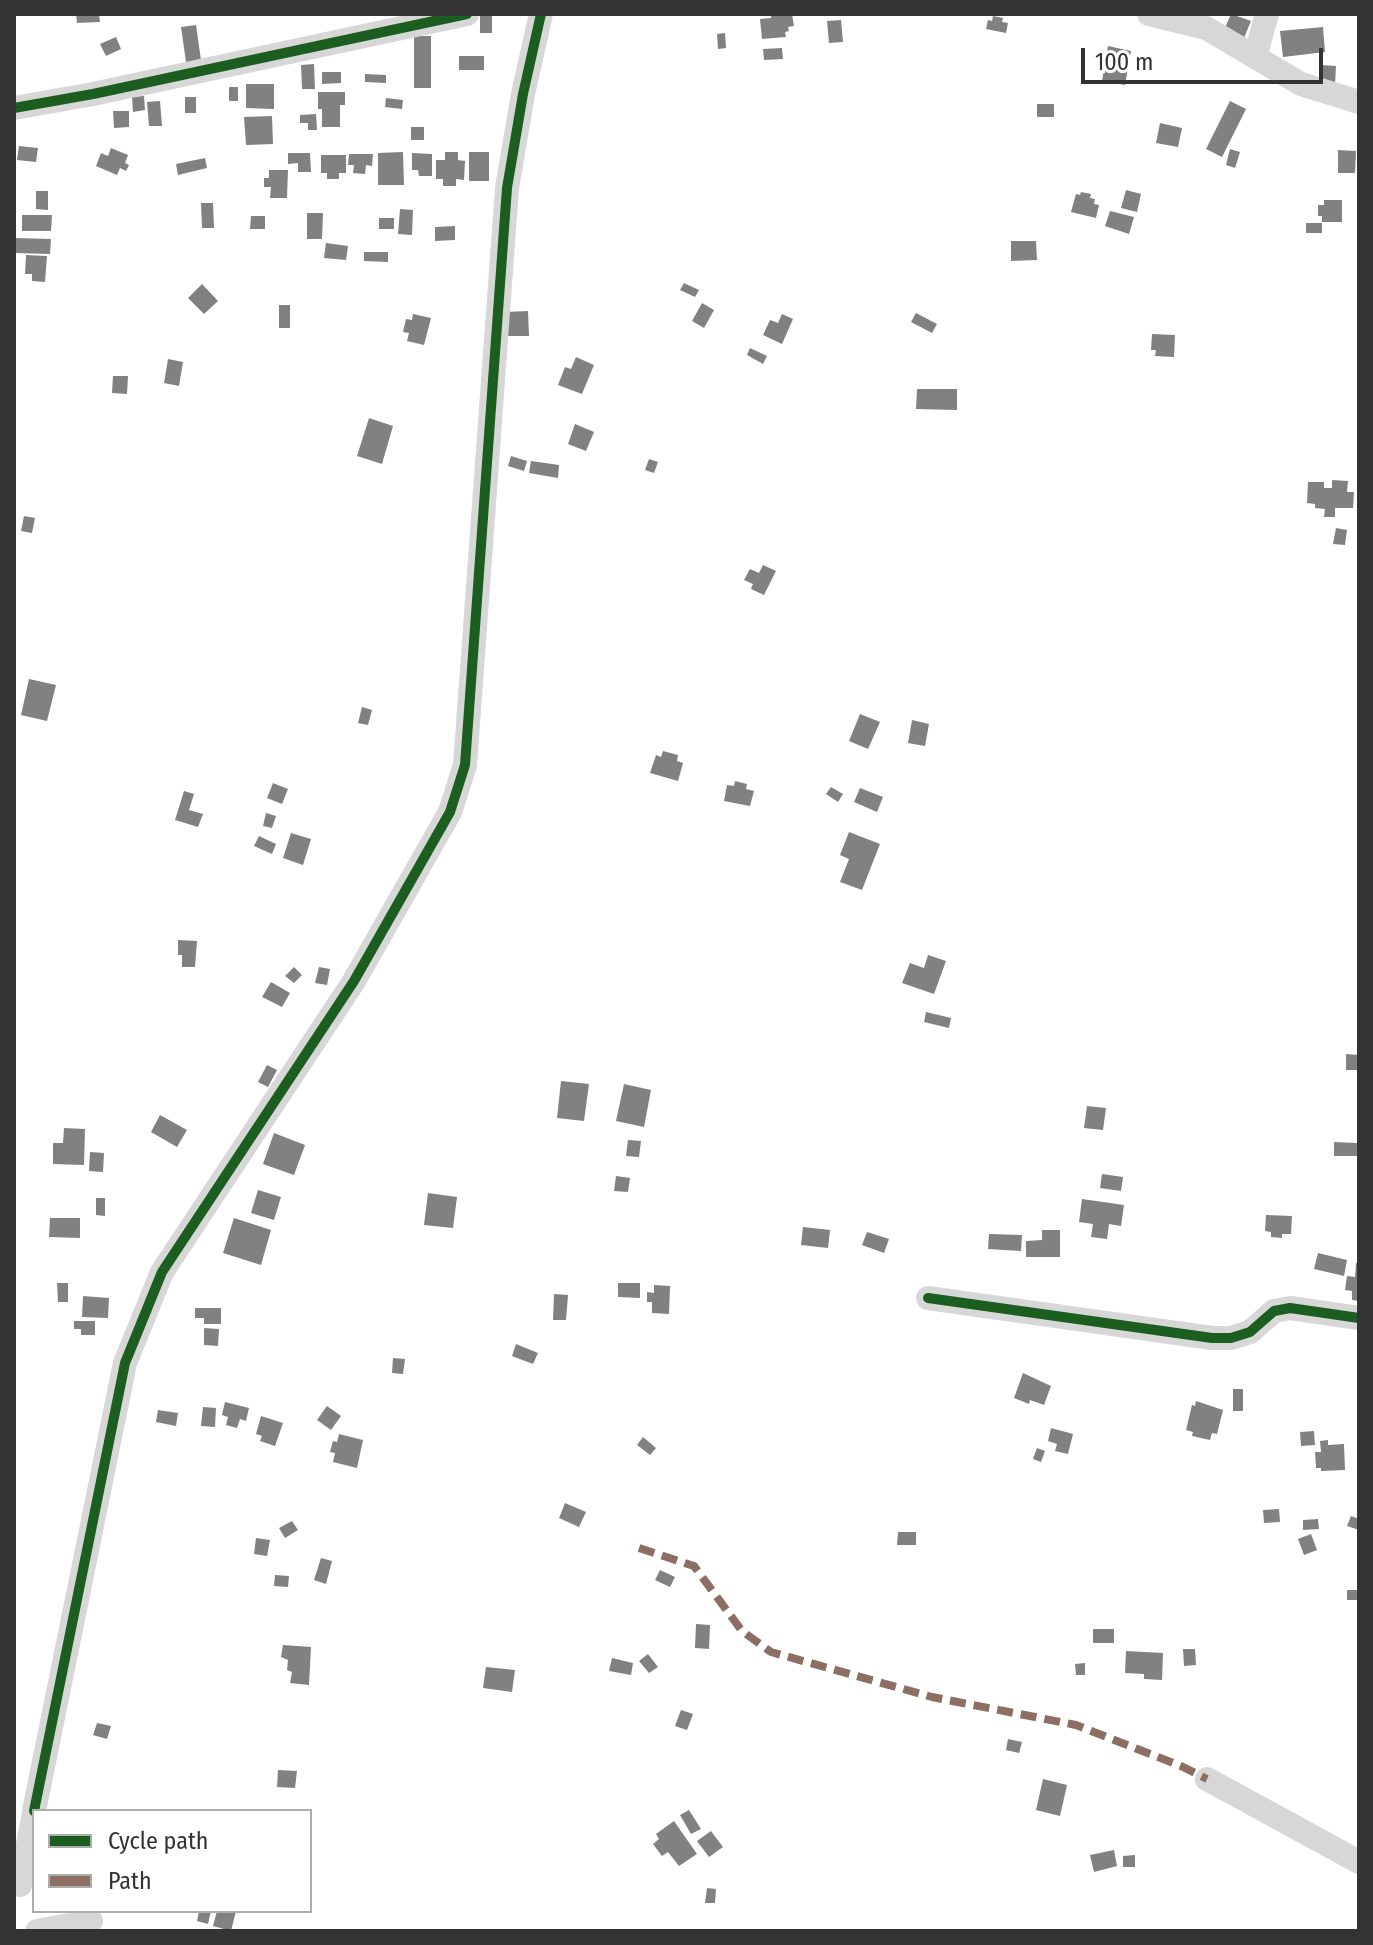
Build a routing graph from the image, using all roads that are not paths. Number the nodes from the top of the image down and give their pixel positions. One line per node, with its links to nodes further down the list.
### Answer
1 (467, 14): 7 (street)
2 (541, 14): 11 (street)
3 (1149, 14): 5 (street)
4 (1267, 14): 5 (street)
5 (1255, 57): 6 (street)
6 (1359, 102)
7 (14, 108)
8 (928, 1298): 9 (street)
9 (1359, 1318)
10 (1207, 1779): 13 (street)
11 (35, 1809)
12 (32, 1825): 14 (street)
13 (1359, 1862)
14 (23, 1886)
15 (91, 1921): 16 (street)
16 (37, 1931)

